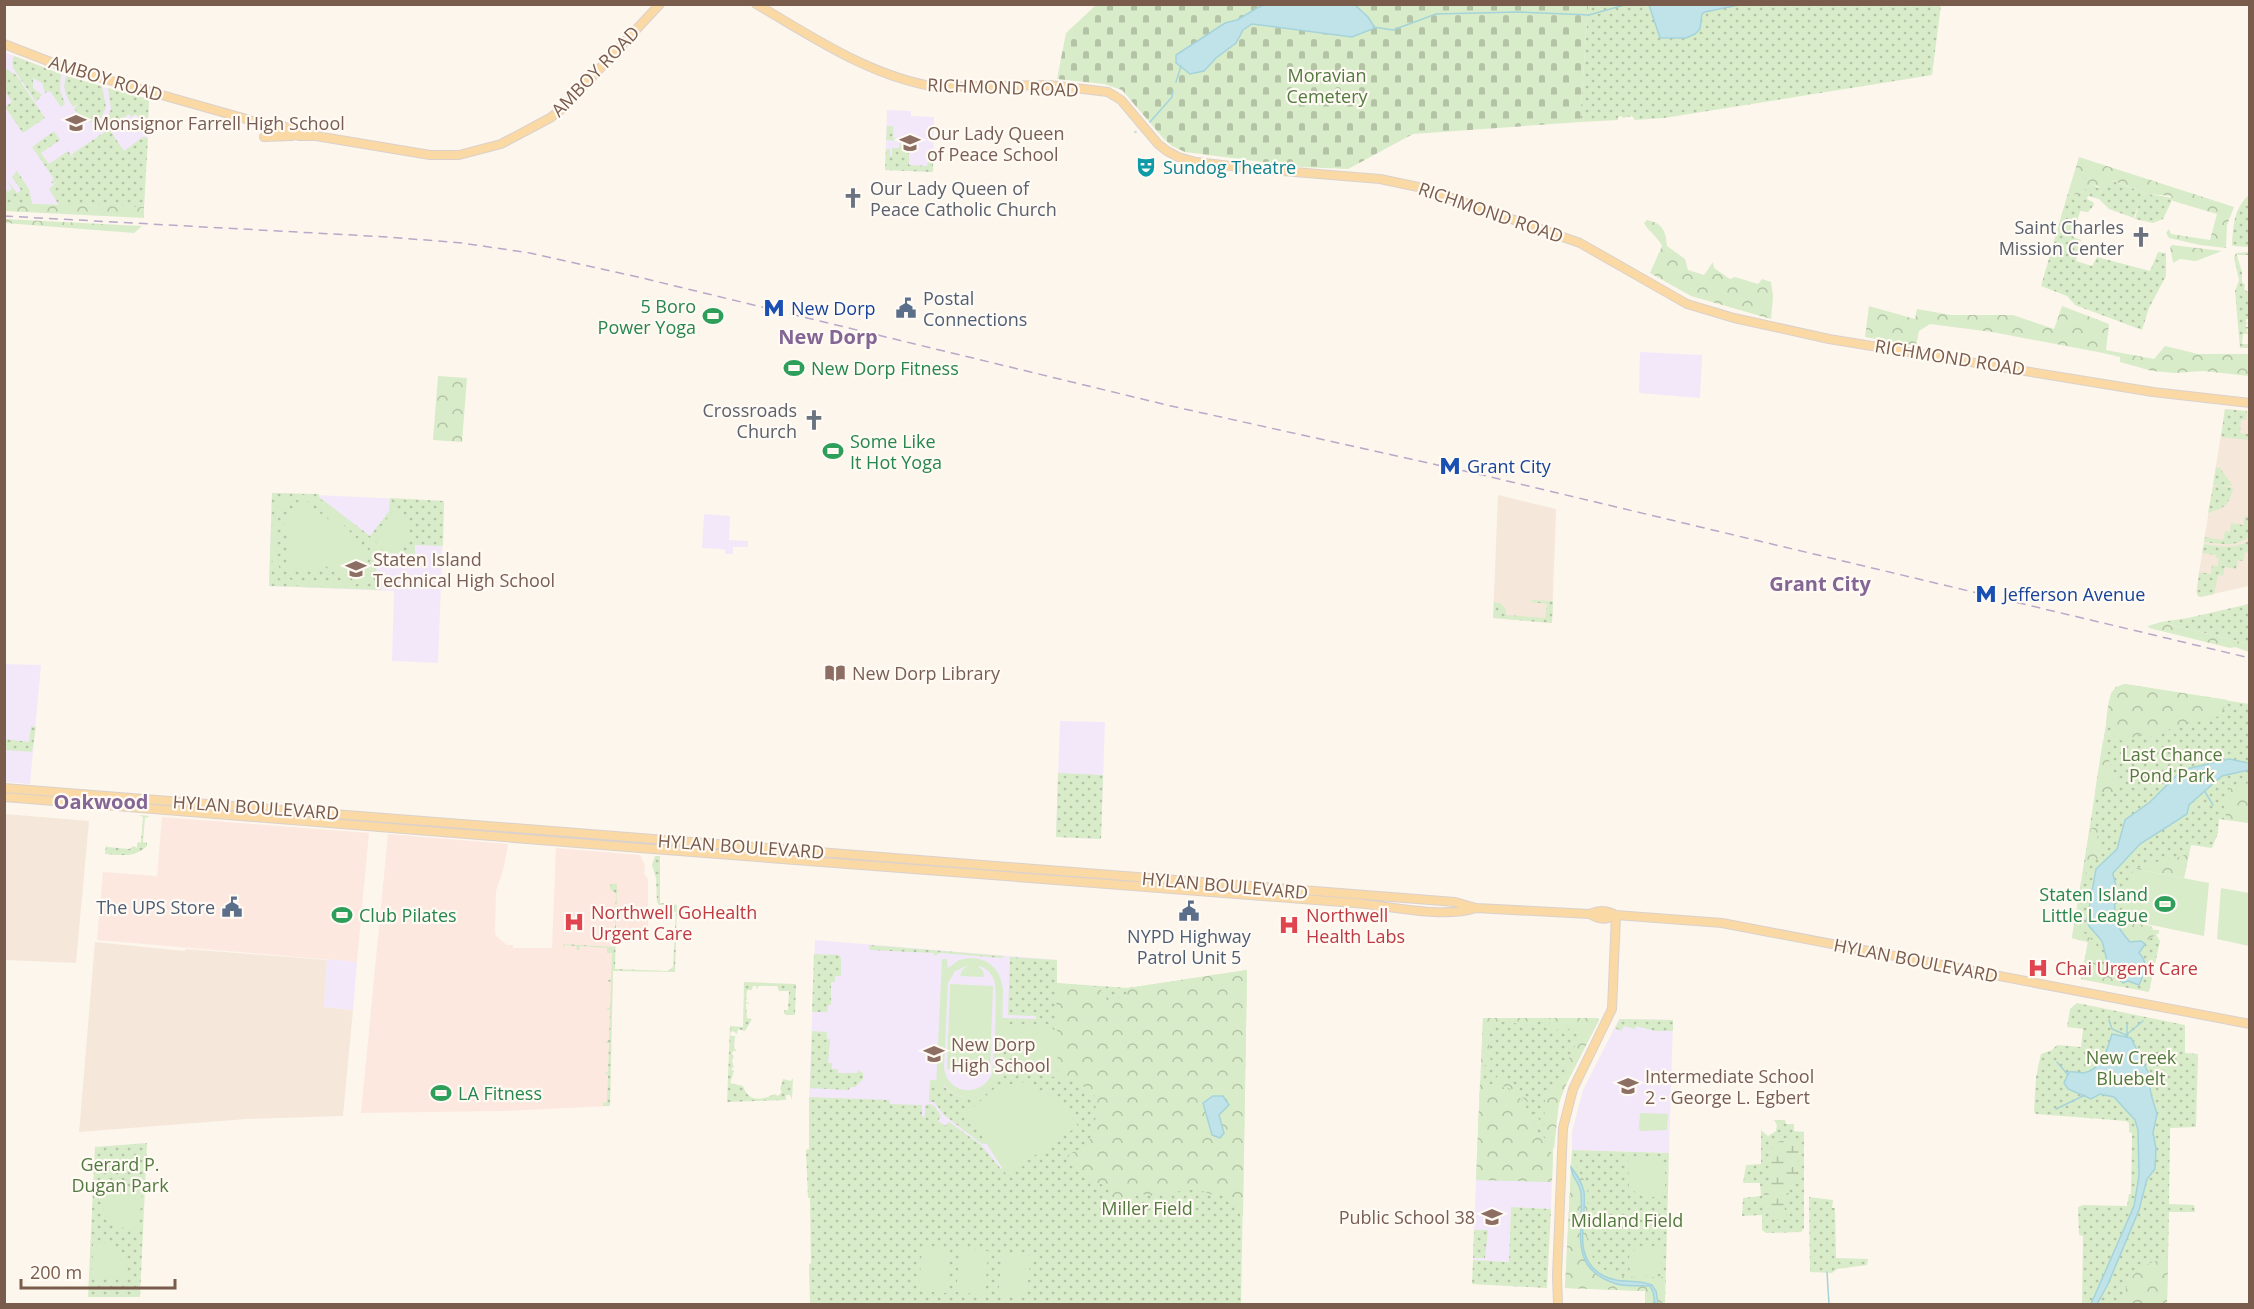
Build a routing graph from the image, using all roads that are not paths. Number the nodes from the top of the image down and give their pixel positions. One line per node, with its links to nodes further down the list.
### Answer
1 (660, 4): 6 (main road, AMBOY ROAD)
2 (756, 4): 8 (main road, RICHMOND ROAD)
3 (4, 44): 4 (main road, AMBOY ROAD)
4 (243, 118): 5 (main road, AMBOY ROAD); 6 (main road, AMBOY ROAD)
5 (299, 136): 6 (main road, AMBOY ROAD); 7 (main road)
6 (316, 136)
7 (264, 137)
8 (2250, 403)
9 (4, 788): 11 (main road, HYLAN BOULEVARD)
10 (4, 797): 12 (main road, HYLAN BOULEVARD)
11 (624, 837): 12 (main road); 13 (main road, HYLAN BOULEVARD)
12 (624, 847): 14 (main road, HYLAN BOULEVARD)
13 (989, 864): 14 (main road); 15 (main road, HYLAN BOULEVARD)
14 (988, 875): 15 (main road, HYLAN BOULEVARD)
15 (1205, 887): 16 (main road, HYLAN BOULEVARD)
16 (1616, 915): 17 (main road, HYLAN BOULEVARD); 18 (main road)
17 (2250, 1024)
18 (1557, 1276): 19 (main road); 20 (main road)
19 (1553, 1305)
20 (1558, 1305)

